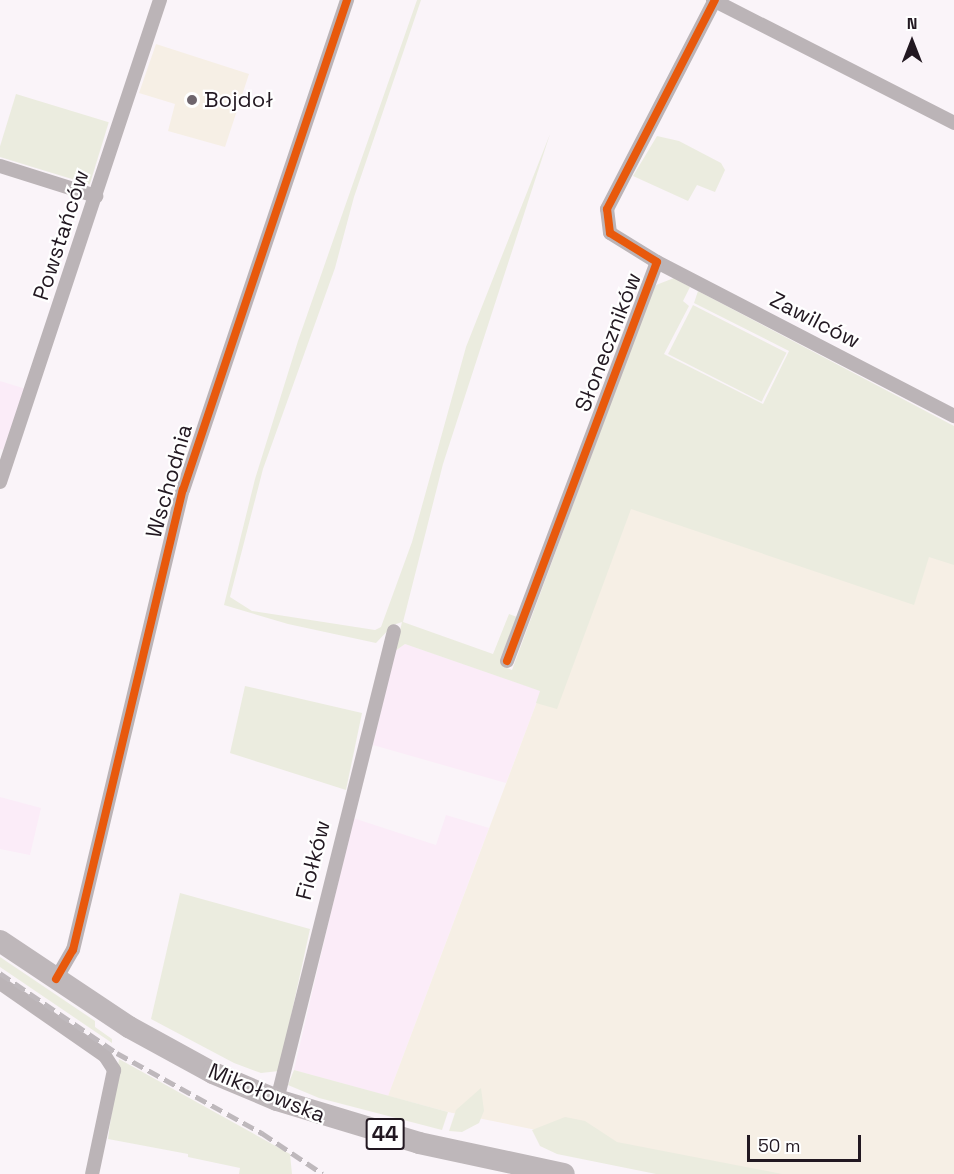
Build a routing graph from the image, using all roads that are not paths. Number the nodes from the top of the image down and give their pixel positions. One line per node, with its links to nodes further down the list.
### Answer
1 (160, 0): 6 (street, Powstańców)
2 (347, 0): 13 (street, Wschodnia)
3 (714, 0): 4 (street); 7 (street, Słoneczników)
4 (954, 123)
5 (0, 166): 6 (street)
6 (96, 196): 9 (street, Powstańców)
7 (657, 262): 8 (street, Zawilców); 11 (street, Słoneczników)
8 (954, 416)
9 (0, 482)
10 (394, 631): 15 (street, Fiołków)
11 (507, 661)
12 (0, 941): 13 (main road, Mikołowska / 44)
13 (56, 979): 15 (main road, Mikołowska / 44)
14 (0, 983): 16 (street)
15 (277, 1100): 17 (main road, Mikołowska / 44)
16 (93, 1174)
17 (564, 1174)

